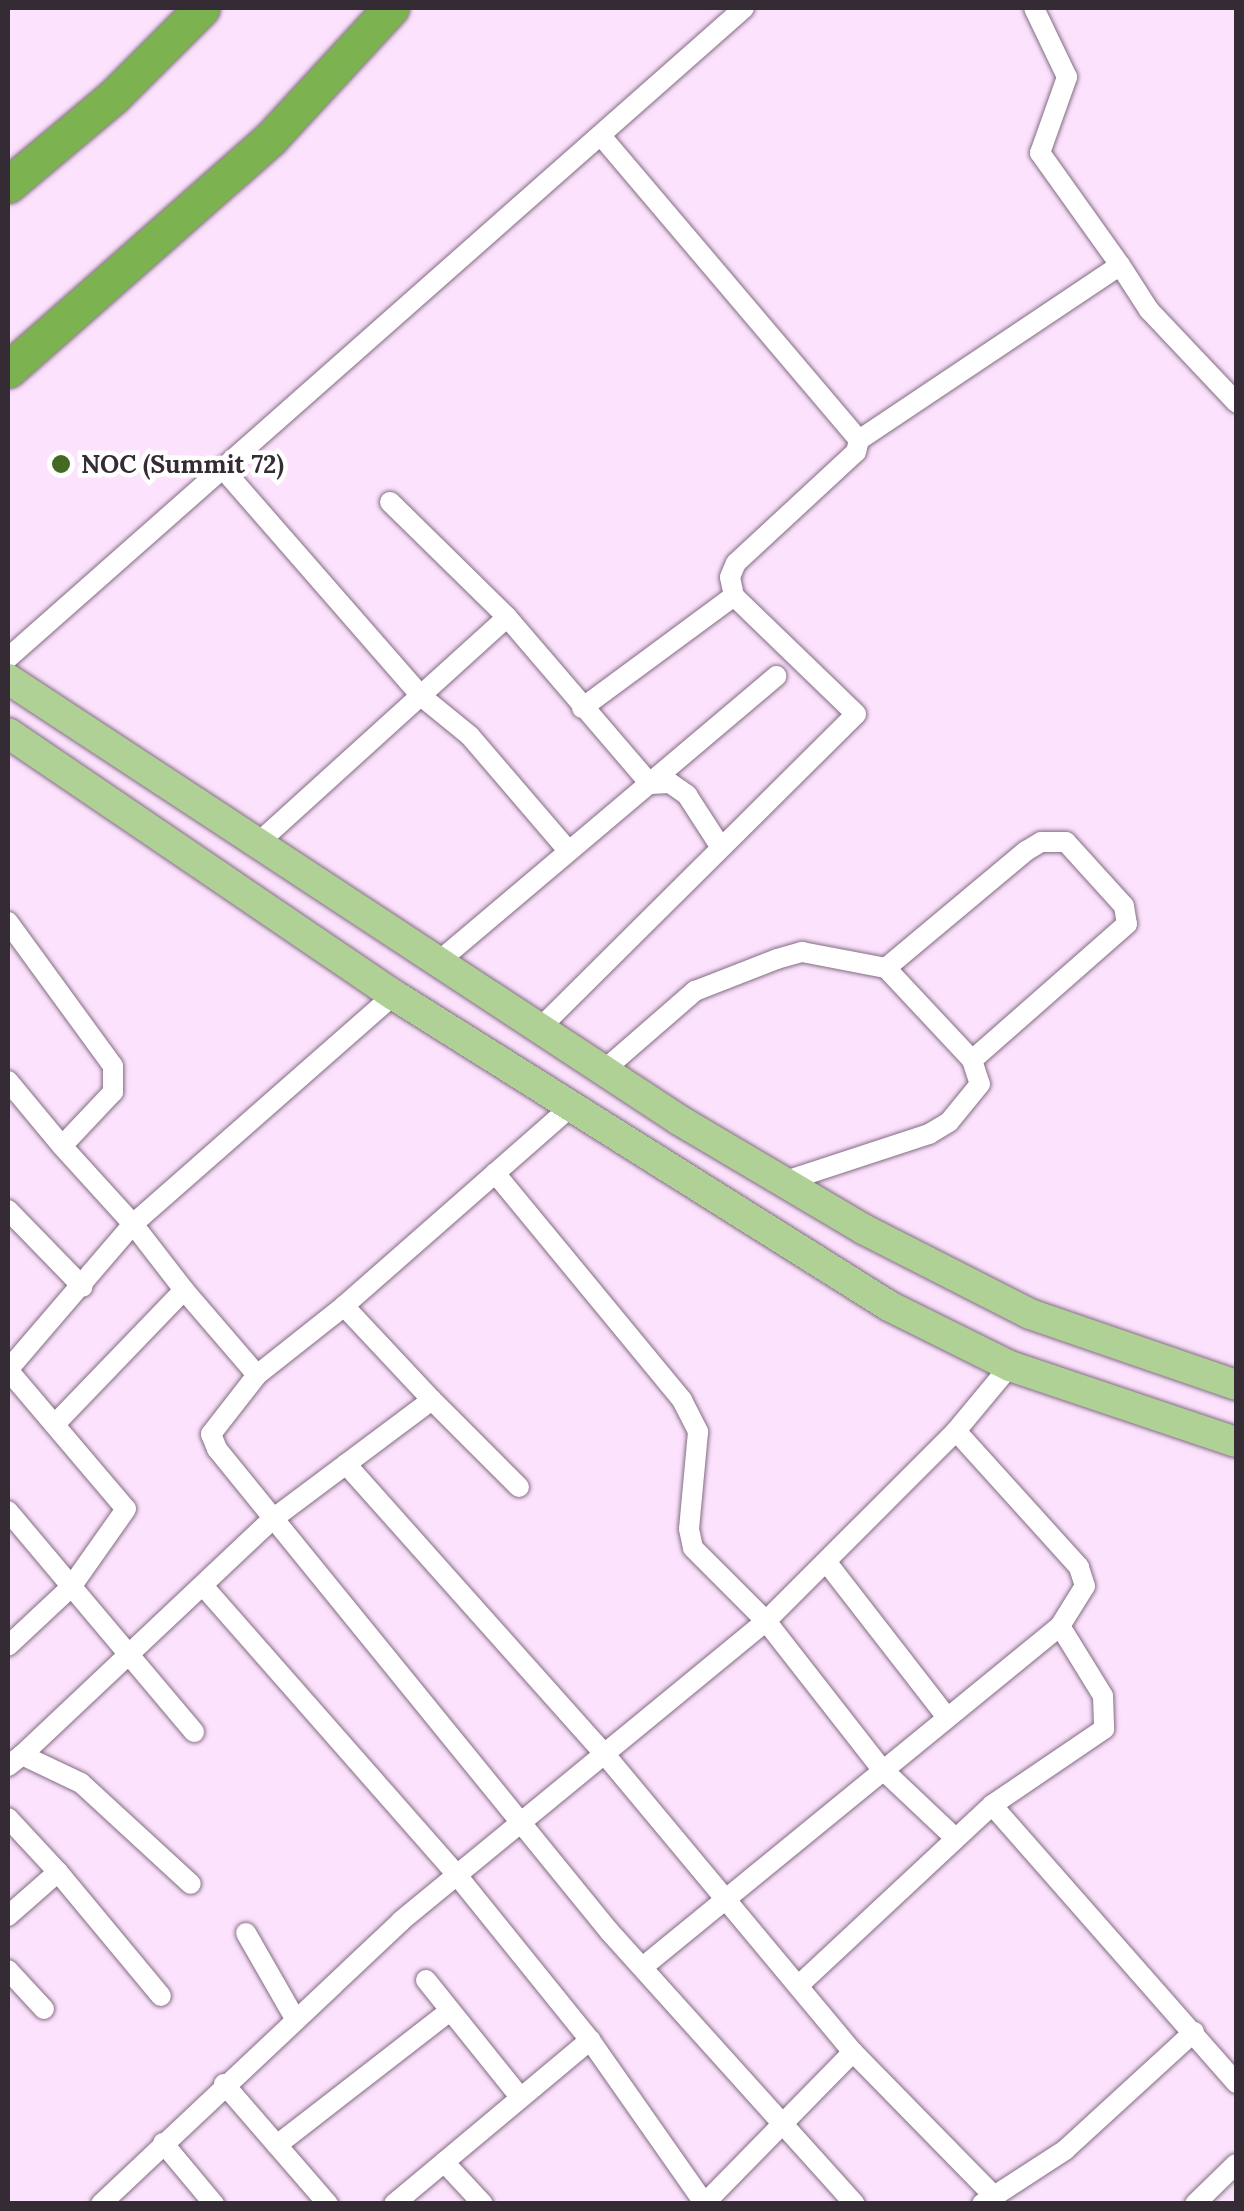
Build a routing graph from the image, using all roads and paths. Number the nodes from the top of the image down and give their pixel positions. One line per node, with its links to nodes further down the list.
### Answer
1 (202, 8): 6 (highway)
2 (391, 8): 8 (highway)
3 (744, 8): 5 (street)
4 (1034, 8): 7 (street)
5 (602, 137): 10 (street); 11 (street)
6 (8, 185)
7 (1120, 265): 9 (street); 10 (street)
8 (8, 370)
9 (1236, 402)
10 (860, 440): 13 (street)
11 (224, 470): 15 (street); 18 (street)
12 (390, 502): 14 (street)
13 (734, 596): 19 (street); 23 (street)
14 (507, 617): 18 (street); 19 (street)
15 (8, 658)
16 (776, 676): 21 (street)
17 (8, 679): 22 (main road)
18 (421, 696): 22 (street); 24 (street)
19 (582, 708): 21 (street)
20 (8, 733): 29 (main road)
21 (650, 784): 23 (street); 24 (street)
22 (258, 843): 26 (main road)
23 (720, 846): 30 (street)
24 (567, 849): 26 (street)
25 (8, 922): 36 (street)
26 (438, 962): 28 (main road)
27 (886, 968): 32 (street); 32 (street); 33 (street)
28 (477, 989): 30 (main road); 31 (main road)
29 (394, 996): 31 (main road); 40 (street)
30 (540, 1028): 33 (main road)
31 (448, 1030): 35 (main road)
32 (972, 1060): 38 (street)
33 (604, 1070): 38 (main road)
34 (8, 1081): 36 (street)
35 (569, 1108): 37 (street); 44 (main road)
36 (62, 1146): 40 (street)
37 (495, 1173): 43 (street); 61 (street)
38 (783, 1182): 46 (main road)
39 (11, 1221): 41 (street)
40 (133, 1224): 41 (street); 42 (street)
41 (83, 1287): 45 (street)
42 (184, 1290): 47 (street); 50 (street)
43 (344, 1306): 47 (street); 49 (street)
44 (1010, 1366): 51 (main road); 52 (street)
45 (8, 1370): 50 (street)
46 (1188, 1373): 48 (main road); 51 (main road)
47 (256, 1375): 57 (street)
48 (1236, 1385)
49 (432, 1400): 54 (street); 55 (street)
50 (56, 1422): 59 (street)
51 (1174, 1426): 53 (main road)
52 (956, 1432): 58 (street); 62 (street)
53 (1236, 1442)
54 (346, 1464): 57 (street); 67 (street)
55 (518, 1487)
56 (8, 1512): 59 (street)
57 (270, 1521): 60 (street); 71 (street)
58 (828, 1564): 61 (street); 65 (street)
59 (72, 1587): 63 (street); 64 (street)
60 (205, 1588): 64 (street); 75 (street)
61 (766, 1620): 67 (street); 69 (street)
62 (1060, 1626): 65 (street); 70 (street)
63 (8, 1646)
64 (132, 1654): 66 (street); 68 (street)
65 (945, 1716): 69 (street)
66 (194, 1732)
67 (602, 1751): 71 (street); 77 (street)
68 (15, 1760): 76 (street)
69 (882, 1768): 73 (street); 77 (street)
70 (992, 1805): 73 (street); 88 (street)
71 (522, 1817): 75 (street); 80 (street)
72 (8, 1818): 74 (street)
73 (954, 1837): 83 (street)
74 (58, 1872): 78 (street); 84 (street)
75 (456, 1874): 87 (street); 89 (street)
76 (191, 1884)
77 (724, 1897): 80 (street); 83 (street)
78 (8, 1916)
79 (246, 1933): 87 (street)
80 (644, 1966): 94 (street)
81 (8, 1970): 85 (street)
82 (426, 1980): 86 (street)
83 (798, 1986): 90 (street)
84 (161, 1996)
85 (44, 2009)
86 (450, 2011): 93 (street); 96 (street)
87 (294, 2015): 92 (street)
88 (1194, 2032): 91 (street); 99 (street)
89 (590, 2040): 93 (street); 100 (street)
90 (853, 2052): 94 (street); 99 (street)
91 (1236, 2083)
92 (224, 2084): 95 (street); 96 (street)
93 (520, 2098): 97 (street)
94 (780, 2122): 100 (street); 106 (street)
95 (163, 2144): 101 (street); 102 (street)
96 (278, 2145): 103 (street)
97 (444, 2162): 104 (street); 105 (street)
98 (1236, 2164): 107 (street)
99 (987, 2199)
100 (706, 2203)
101 (101, 2204)
102 (214, 2204)
103 (328, 2204)
104 (394, 2204)
105 (483, 2204)
106 (855, 2204)
107 (1195, 2204)

